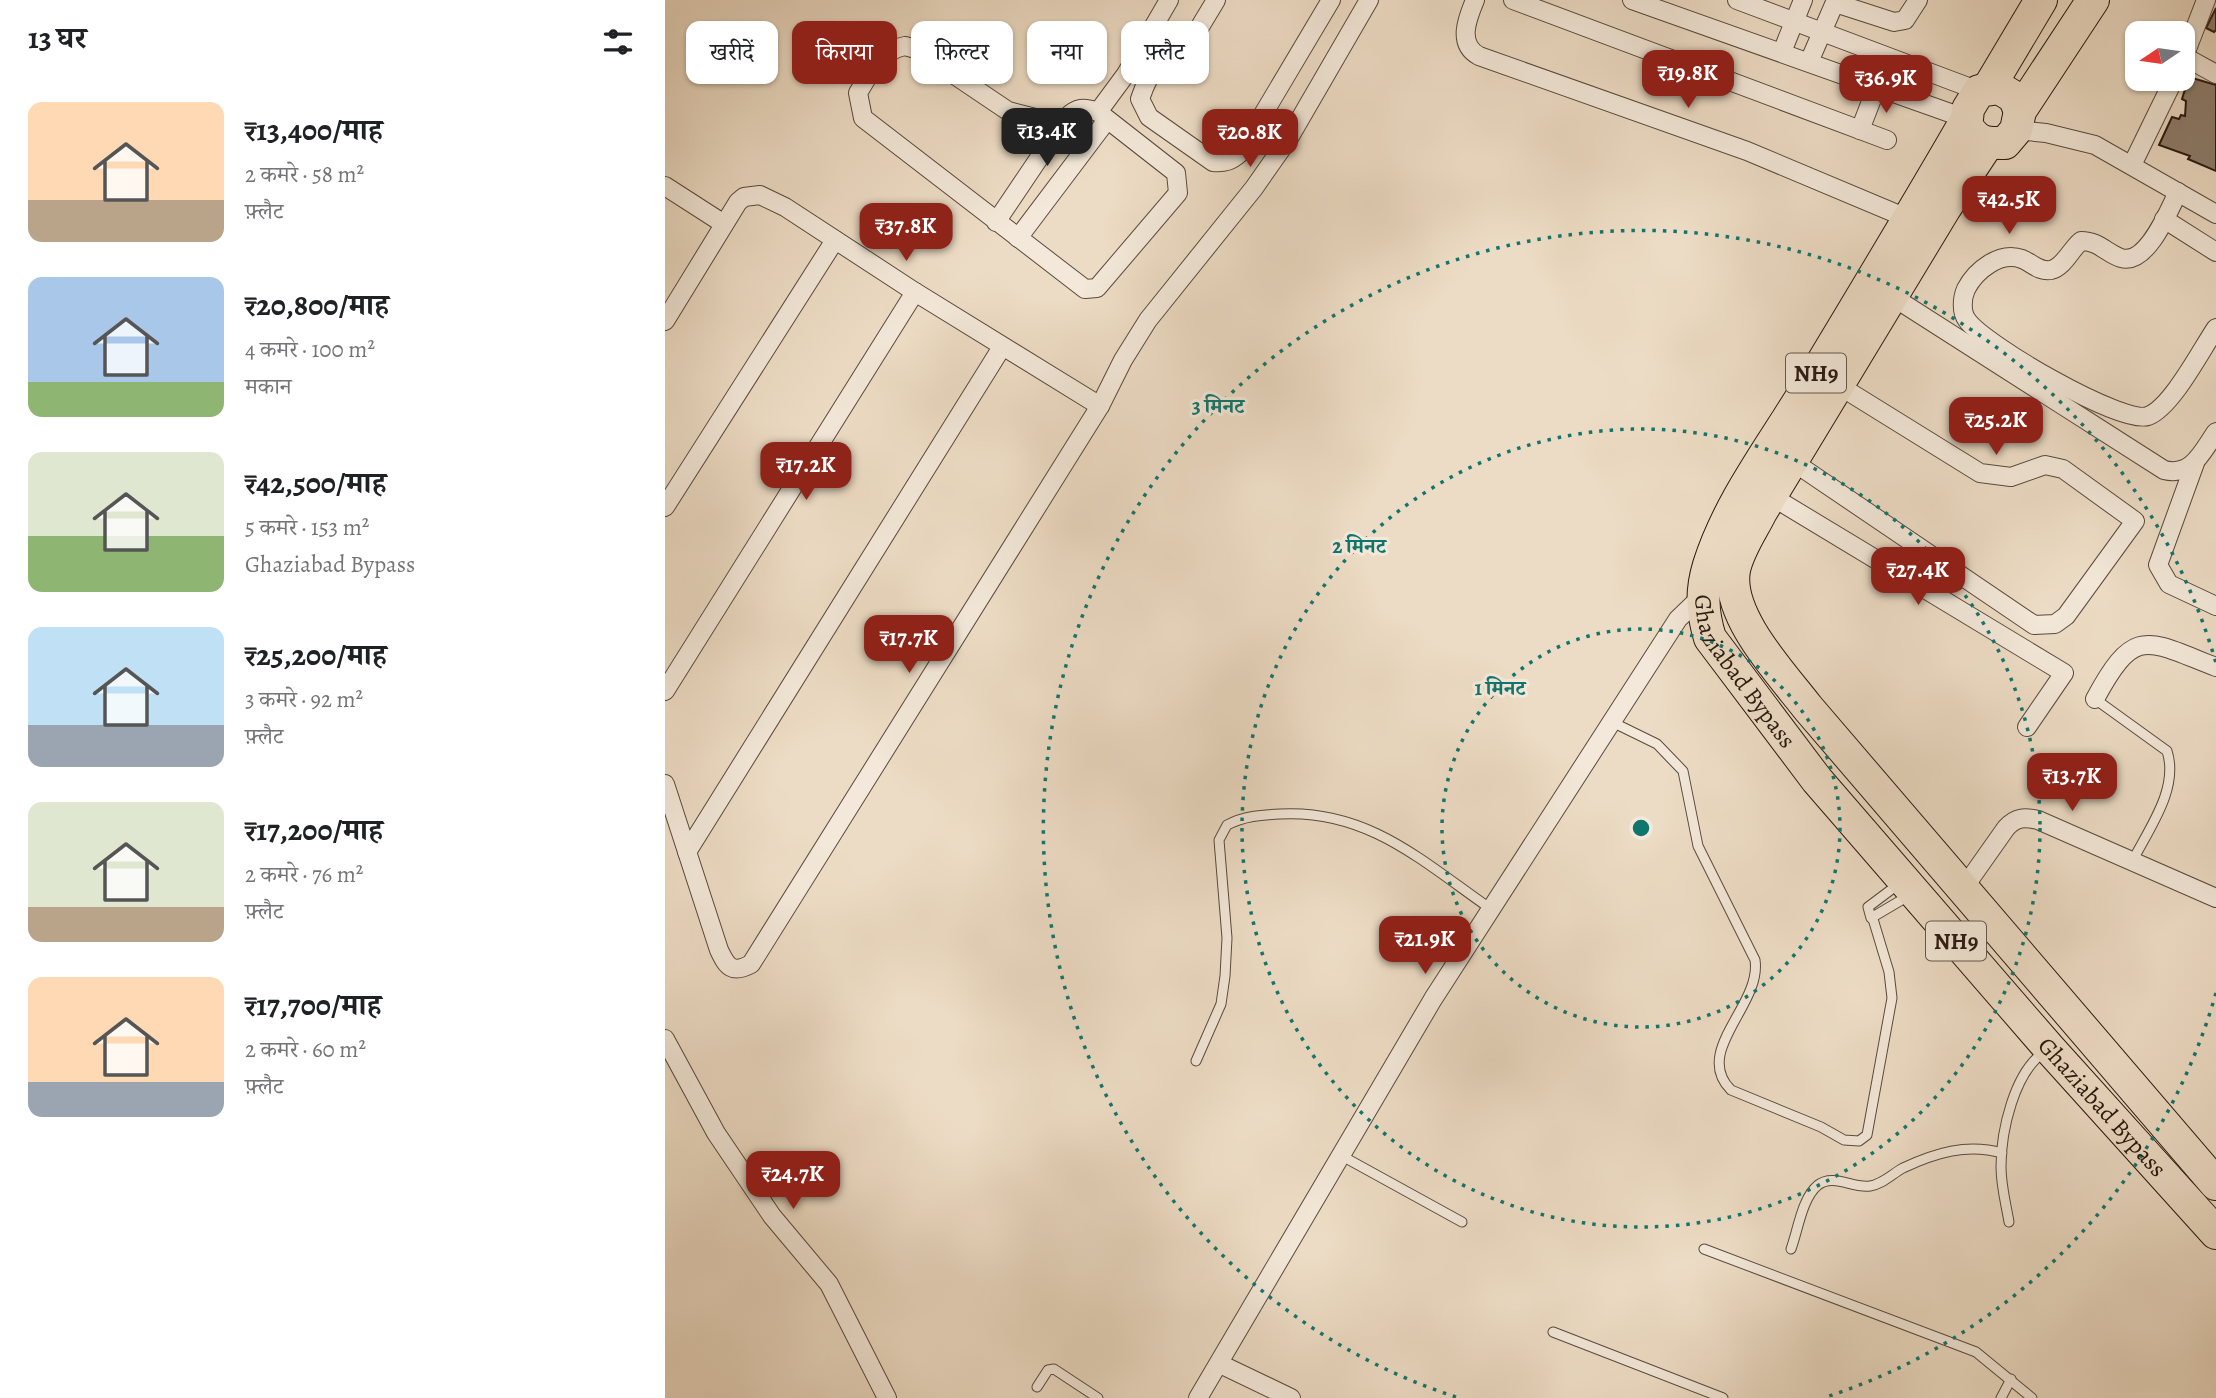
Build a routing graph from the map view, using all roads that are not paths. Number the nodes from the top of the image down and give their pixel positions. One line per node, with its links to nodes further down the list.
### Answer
1 (1170, 0): 25 (street)
2 (1216, 0): 3 (street)
3 (1331, 0)
4 (1369, 0): 48 (street)
5 (1475, 0): 34 (street)
6 (1513, 0): 28 (street)
7 (1632, 0): 18 (street)
8 (1737, 0): 15 (street)
9 (1803, 0): 15 (street)
10 (1918, 0): 14 (street)
11 (2041, 0): 24 (highway, Ghaziabad Bypass / NH9)
12 (2093, 0): 27 (highway, Ghaziabad Bypass / NH9)
13 (2206, 0): 16 (street)
14 (1836, 2): 17 (street)
15 (1794, 21): 17 (street); 18 (street)
16 (2195, 30)
17 (1820, 32): 19 (street); 24 (street)
18 (1782, 52): 19 (street)
19 (1809, 62): 22 (street)
20 (2195, 64): 21 (street)
21 (2216, 74)
22 (1877, 86): 24 (street); 28 (street)
23 (2168, 91): 30 (street)
24 (1978, 100): 27 (highway); 27 (highway); 34 (highway, Ghaziabad Bypass / NH9)
25 (1103, 116): 26 (street); 38 (street); 38 (street)
26 (1066, 118): 36 (street); 36 (street)
27 (2008, 128): 30 (street); 42 (highway, Ghaziabad Bypass / NH9)
28 (1860, 130): 29 (street)
29 (1887, 140)
30 (2132, 165): 32 (street)
31 (665, 187): 37 (street)
32 (2178, 192): 33 (street); 35 (street)
33 (2216, 214)
34 (1909, 219): 54 (highway, Ghaziabad Bypass / NH9)
35 (2164, 219): 40 (street); 45 (street)
36 (996, 222): 38 (street)
37 (724, 224): 39 (street); 43 (street)
38 (1018, 239)
39 (835, 240): 41 (street); 53 (street)
40 (2216, 253)
41 (915, 292): 46 (street); 57 (street)
42 (1893, 297): 47 (highway, Ghaziabad Bypass / NH9); 51 (street)
43 (670, 302): 44 (street)
44 (665, 321)
45 (2216, 328)
46 (1002, 347): 48 (street); 65 (street)
47 (1838, 385): 50 (highway, Ghaziabad Bypass / NH9); 50 (street)
48 (1100, 406): 65 (street)
49 (2216, 432): 51 (street)
50 (1792, 461): 52 (highway, Ghaziabad Bypass / NH9)
51 (2195, 463): 55 (street)
52 (1771, 496): 60 (street); 62 (highway, Ghaziabad Bypass / NH9)
53 (665, 507)
54 (1702, 596): 59 (street); 63 (highway, Ghaziabad Bypass / NH9)
55 (2215, 604)
56 (2216, 667): 58 (street)
57 (665, 691)
58 (2095, 699): 67 (lane)
59 (1612, 722): 71 (street); 72 (lane)
60 (2027, 727)
61 (665, 783): 65 (street)
62 (1878, 789): 63 (highway); 64 (highway, Ghaziabad Bypass / NH9)
63 (1847, 815): 66 (highway, Ghaziabad Bypass / NH9)
64 (1909, 825): 66 (highway); 69 (highway, Ghaziabad Bypass / NH9)
65 (687, 852)
66 (1879, 852): 68 (highway, Ghaziabad Bypass / NH9)
67 (2133, 860): 69 (street); 70 (street)
68 (1909, 887): 72 (lane); 72 (lane); 74 (highway, Ghaziabad Bypass / NH9)
69 (1963, 889): 78 (highway, Ghaziabad Bypass / NH9)
70 (2216, 898)
71 (1491, 909): 75 (lane); 77 (street)
72 (1873, 919)
73 (665, 1039): 88 (street)
74 (2049, 1048): 76 (lane); 81 (highway, Ghaziabad Bypass / NH9)
75 (1196, 1061)
76 (2002, 1153): 80 (lane); 82 (lane)
77 (1342, 1156): 79 (lane); 85 (street)
78 (2216, 1184)
79 (1462, 1222)
80 (2009, 1222)
81 (2216, 1233)
82 (1791, 1249)
83 (1704, 1250): 86 (lane)
84 (1553, 1332): 92 (lane)
85 (1220, 1364): 90 (street); 91 (street)
86 (2011, 1379): 93 (lane); 94 (lane)
87 (1037, 1387): 89 (lane)
88 (887, 1398)
89 (1098, 1398)
90 (1198, 1398)
91 (1291, 1398)
92 (1723, 1398)
93 (2001, 1398)
94 (2032, 1398)

